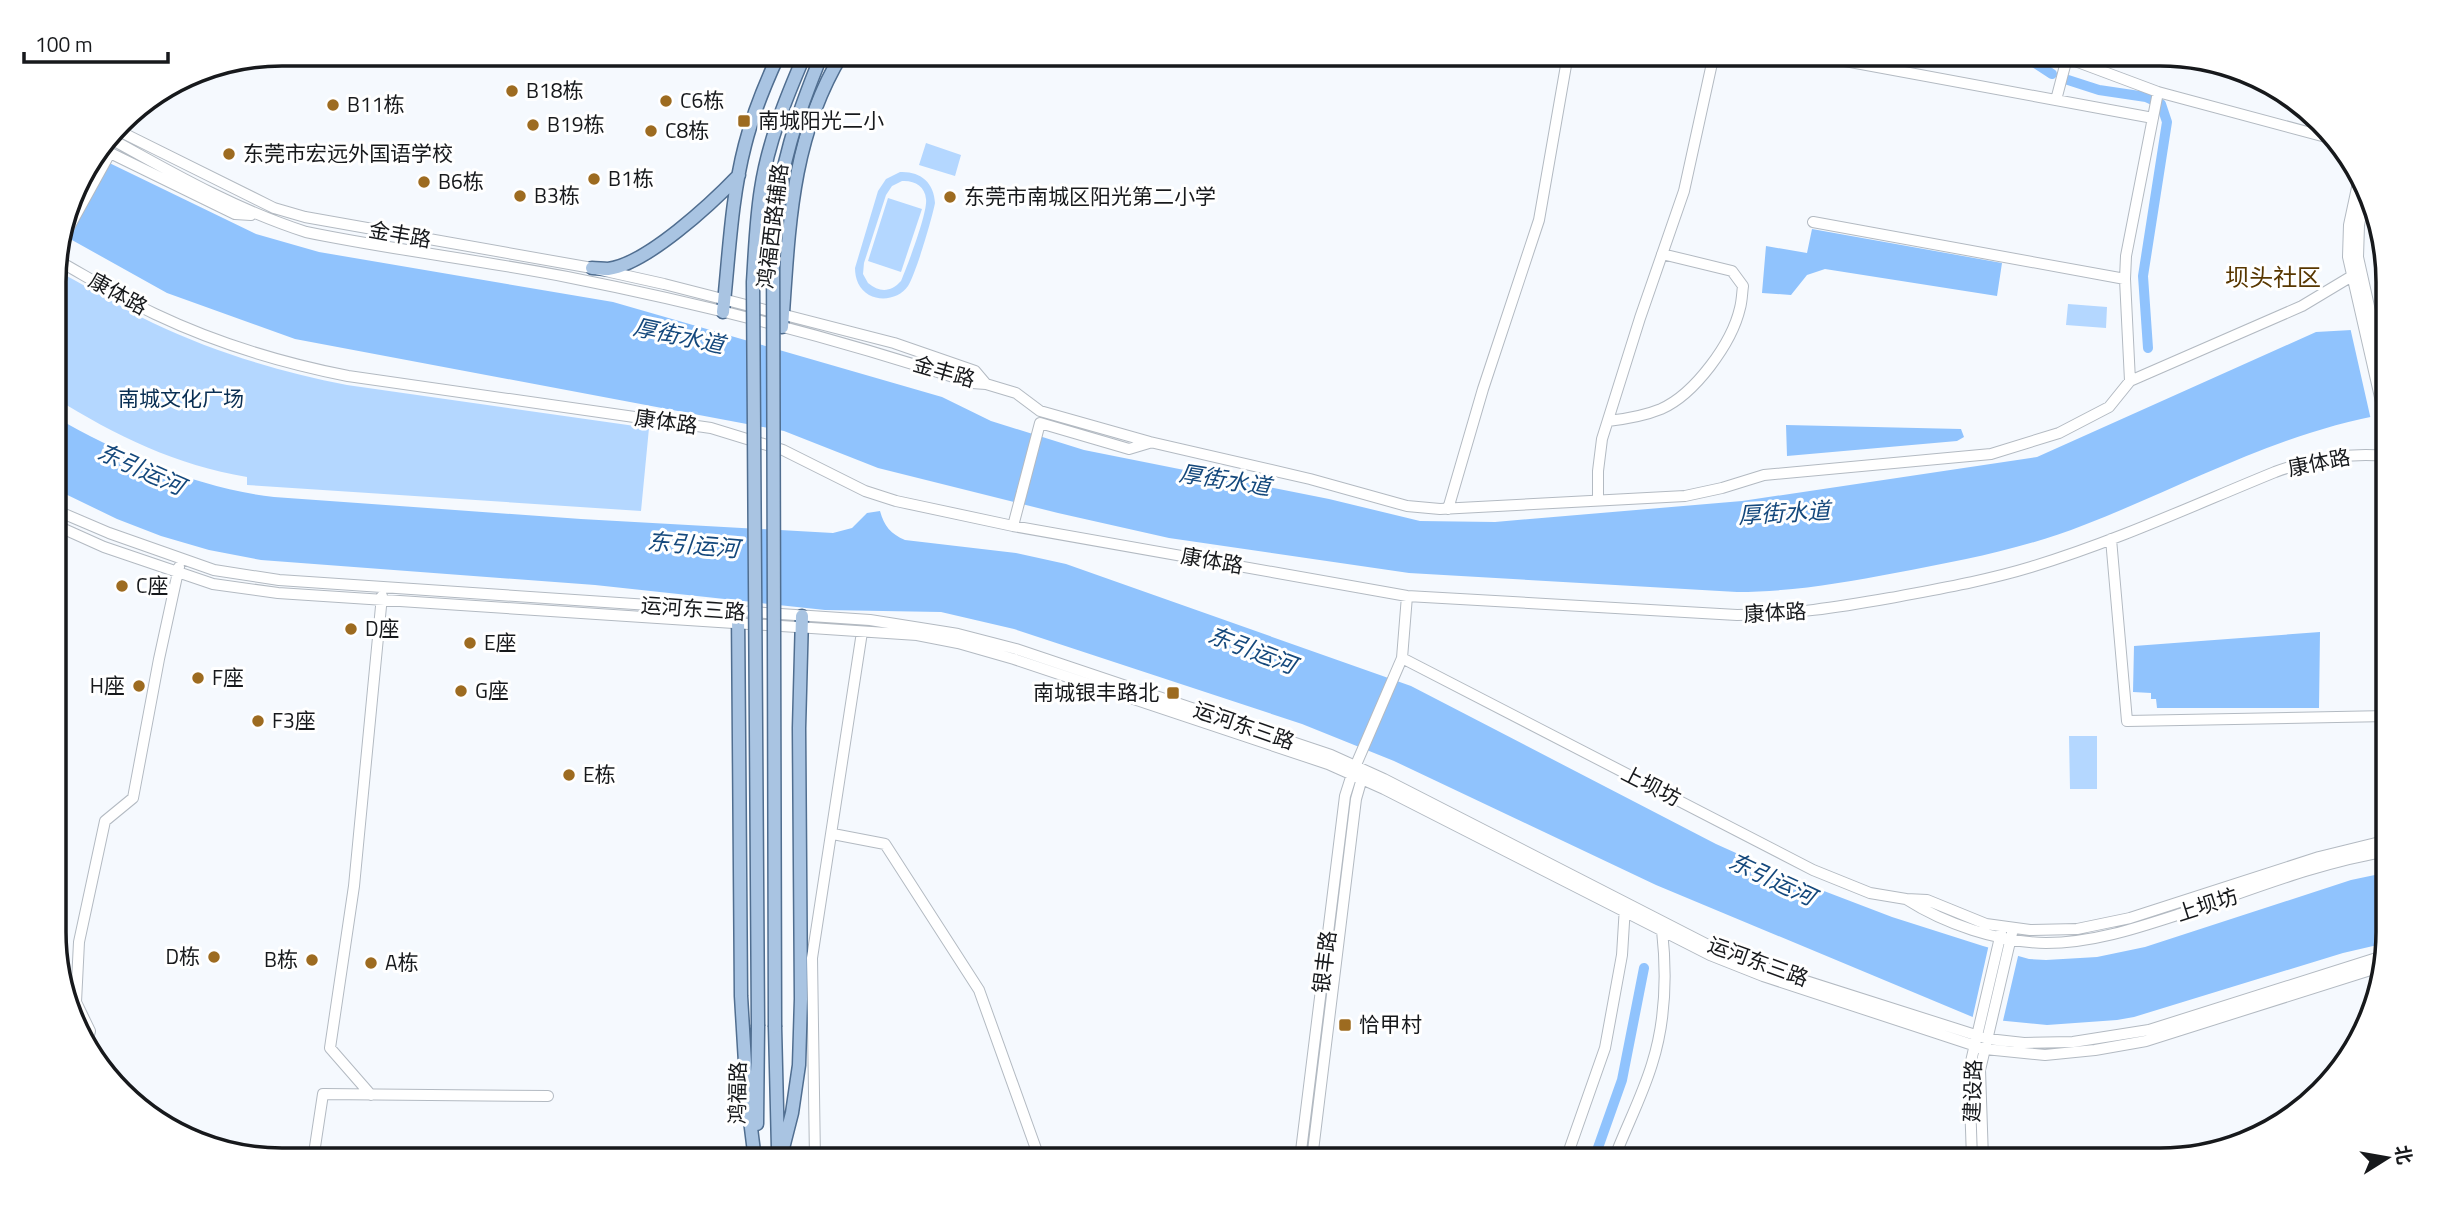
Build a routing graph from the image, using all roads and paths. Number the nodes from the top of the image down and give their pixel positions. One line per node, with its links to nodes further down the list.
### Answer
1 (1566, 66): 37 (street)
2 (1711, 66): 22 (street)
3 (1873, 66): 11 (street)
4 (2065, 66): 11 (street)
5 (2089, 66): 10 (street)
6 (773, 67): 17 (main road, 鸿福西路辅路)
7 (799, 67): 73 (main road, 鸿福路, bridge)
8 (817, 67): 74 (main road, 鸿福路, bridge)
9 (836, 67): 29 (main road, 鸿福西路辅路)
10 (2158, 92): 12 (street); 14 (street)
11 (2056, 100): 12 (street)
12 (2152, 118): 26 (street)
13 (126, 135): 24 (street, 金丰路)
14 (2318, 135)
15 (118, 143): 20 (street, 金丰路)
16 (110, 153): 20 (street)
17 (740, 174): 24 (main road); 28 (main road, 鸿福西路辅路)
18 (2356, 192): 25 (street)
19 (2362, 207): 27 (street)
20 (258, 215): 28 (street, 金丰路)
21 (1813, 222): 26 (street)
22 (1662, 254): 33 (street); 33 (street)
23 (67, 266): 39 (street, 康体路)
24 (592, 268): 28 (street, 金丰路)
25 (2352, 276): 27 (street); 32 (street)
26 (2125, 279): 32 (street)
27 (2361, 299): 30 (street); 31 (street)
28 (724, 306): 29 (street, 金丰路)
29 (782, 320): 34 (street, 金丰路)
30 (2376, 350)
31 (2376, 373)
32 (2130, 381): 36 (street, 金丰路)
33 (1608, 421): 36 (street)
34 (1150, 442): 37 (street, 金丰路); 39 (street)
35 (2376, 456): 41 (street, 康体路)
36 (1598, 499): 37 (street, 金丰路)
37 (1448, 509)
38 (67, 515): 42 (street, 运河东三路)
39 (1013, 526): 45 (street, 康体路)
40 (67, 530): 43 (street, 运河东三路)
41 (2112, 539): 45 (street, 康体路); 51 (street)
42 (181, 559): 43 (street); 44 (street, 运河东三路)
43 (178, 573): 46 (street, 运河东三路); 61 (street)
44 (383, 588): 46 (street); 47 (street, 运河东三路)
45 (1407, 596): 50 (street)
46 (382, 600): 47 (street, 运河东三路); 63 (street)
47 (739, 618): 48 (street, 运河东三路); 72 (main road)
48 (802, 621): 49 (street, 运河东三路); 52 (street, 运河东三路); 75 (main road)
49 (862, 632): 52 (street, 运河东三路); 53 (street)
50 (1402, 658): 52 (street); 58 (street, 上坝坊)
51 (2376, 716)
52 (1357, 773): 56 (street, 运河东三路); 65 (street, 银丰路); 66 (street, 银丰路)
53 (832, 834): 76 (street); 77 (street)
54 (2376, 843): 58 (street, 上坝坊)
55 (2376, 854): 58 (street, 上坝坊)
56 (1625, 907): 57 (street, 运河东三路); 62 (street, 运河东三路); 67 (street)
57 (1662, 930): 62 (street, 运河东三路); 68 (street)
58 (2006, 937): 62 (street, 建设路)
59 (2375, 959): 62 (street, 运河东三路)
60 (2373, 970): 62 (street, 运河东三路)
61 (76, 992)
62 (1981, 1043): 69 (street, 建设路); 70 (street, 建设路)
63 (371, 1095): 64 (street); 71 (street)
64 (548, 1096)
65 (1302, 1147)
66 (1314, 1147)
67 (1570, 1147)
68 (1619, 1147)
69 (1972, 1147)
70 (1982, 1147)
71 (315, 1148)
72 (754, 1148)
73 (756, 1148)
74 (779, 1148)
75 (782, 1148)
76 (815, 1148)
77 (1036, 1148)

